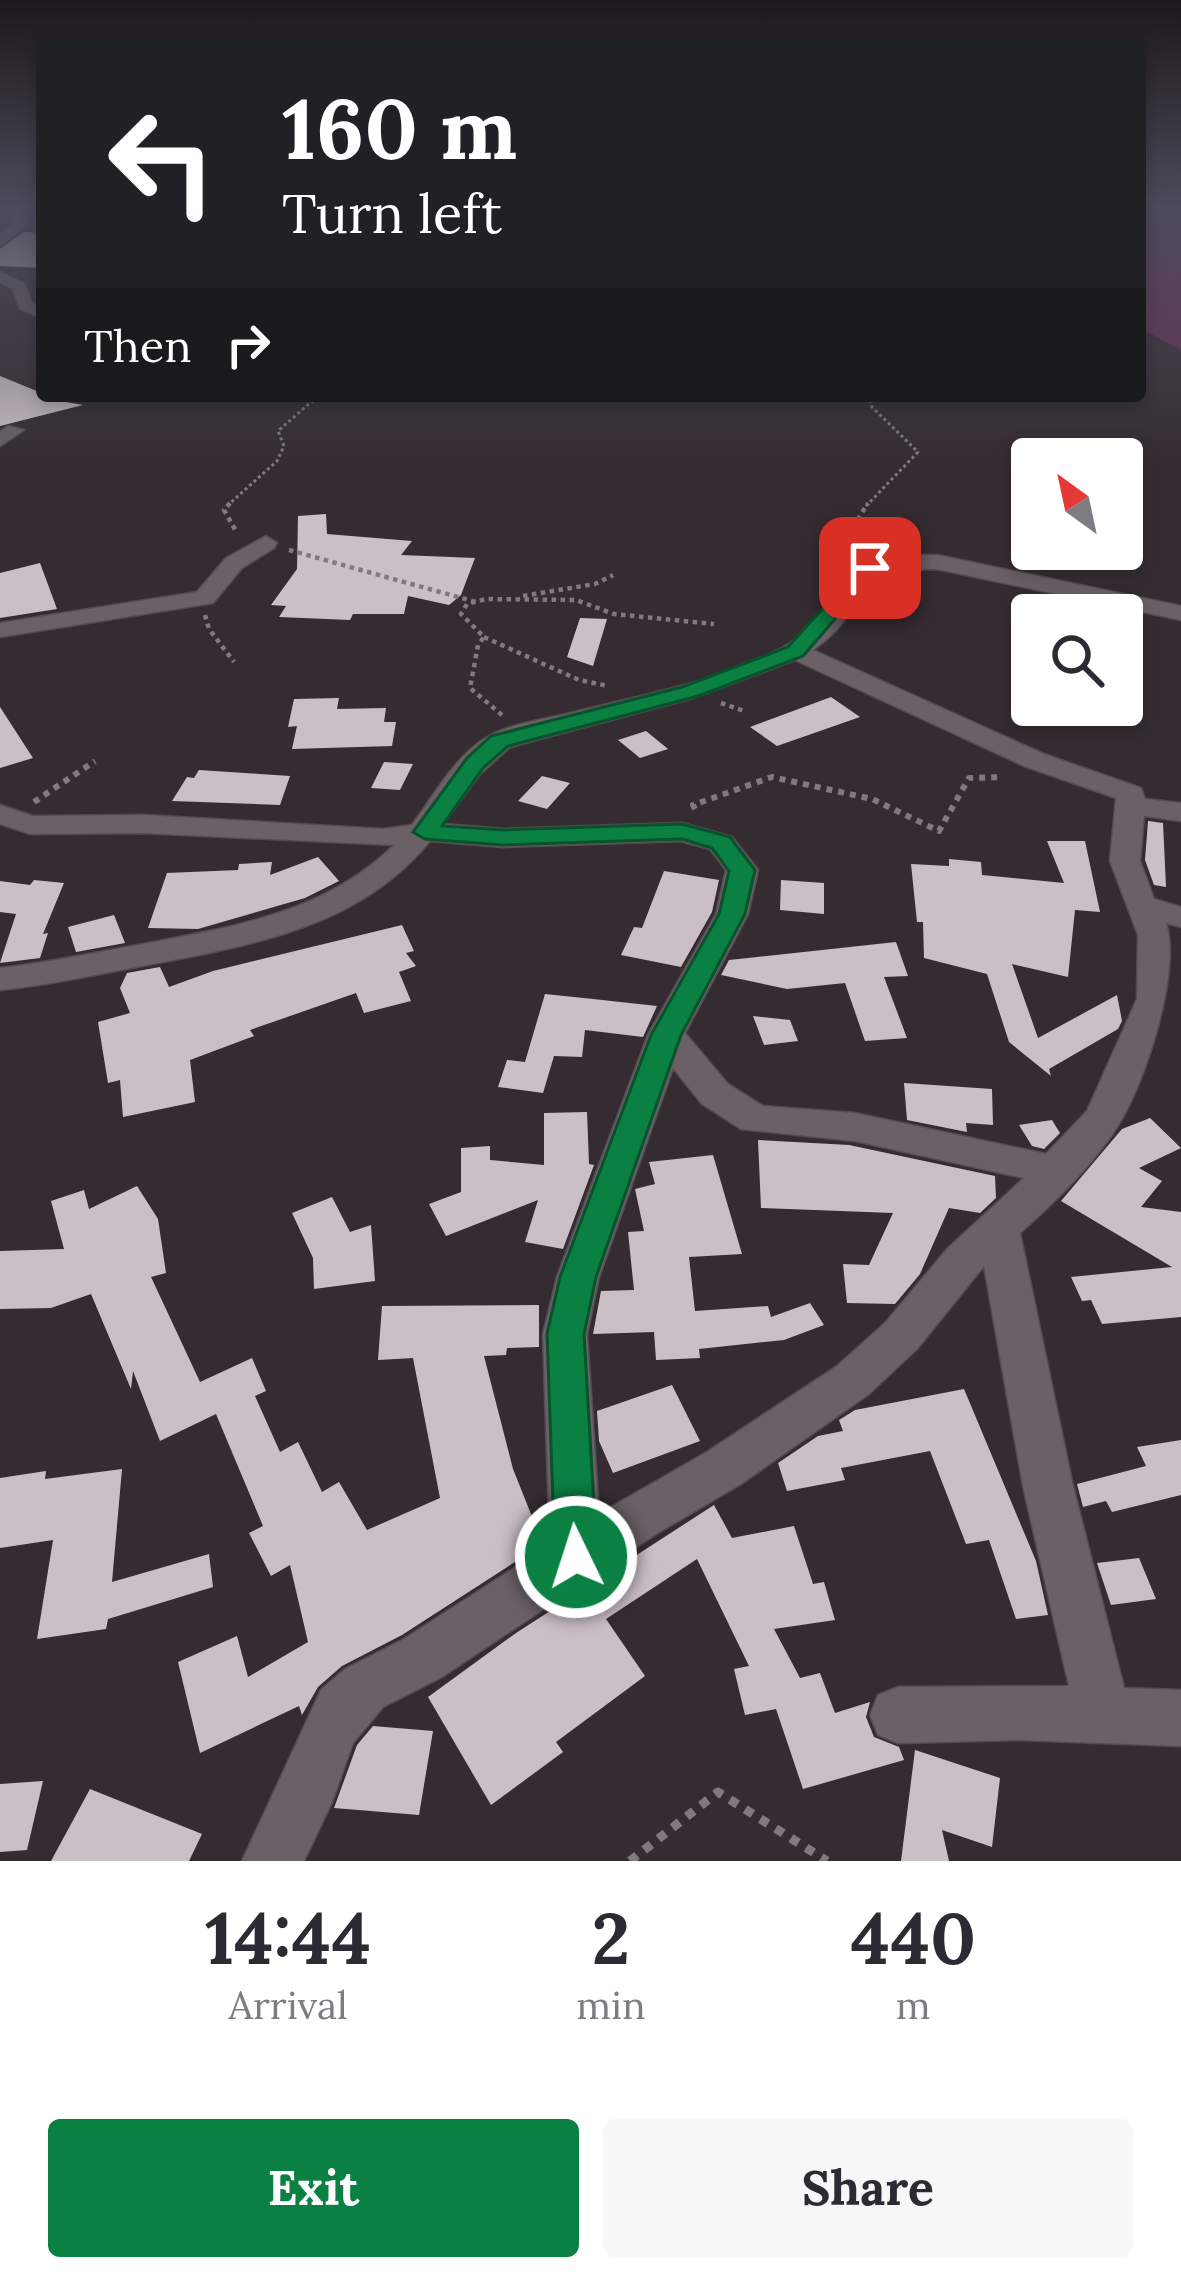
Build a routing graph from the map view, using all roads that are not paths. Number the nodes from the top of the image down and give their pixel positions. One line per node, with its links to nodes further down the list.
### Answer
1 (0, 425): 2 (street)
2 (0, 440)
3 (266, 543): 5 (street)
4 (1181, 613): 6 (street)
5 (0, 630)
6 (795, 651): 7 (street); 10 (street)
7 (1131, 806): 8 (street); 11 (street)
8 (1181, 812)
9 (0, 814): 10 (street)
10 (425, 832): 12 (street); 13 (street)
11 (1163, 912): 14 (street)
12 (0, 979)
13 (666, 1035): 14 (street); 16 (street)
14 (1050, 1171): 15 (street)
15 (998, 1226): 16 (street); 18 (street)
16 (576, 1557): 20 (street)
17 (898, 1714): 18 (street)
18 (1104, 1717): 19 (street)
19 (1181, 1718)
20 (272, 1861)

